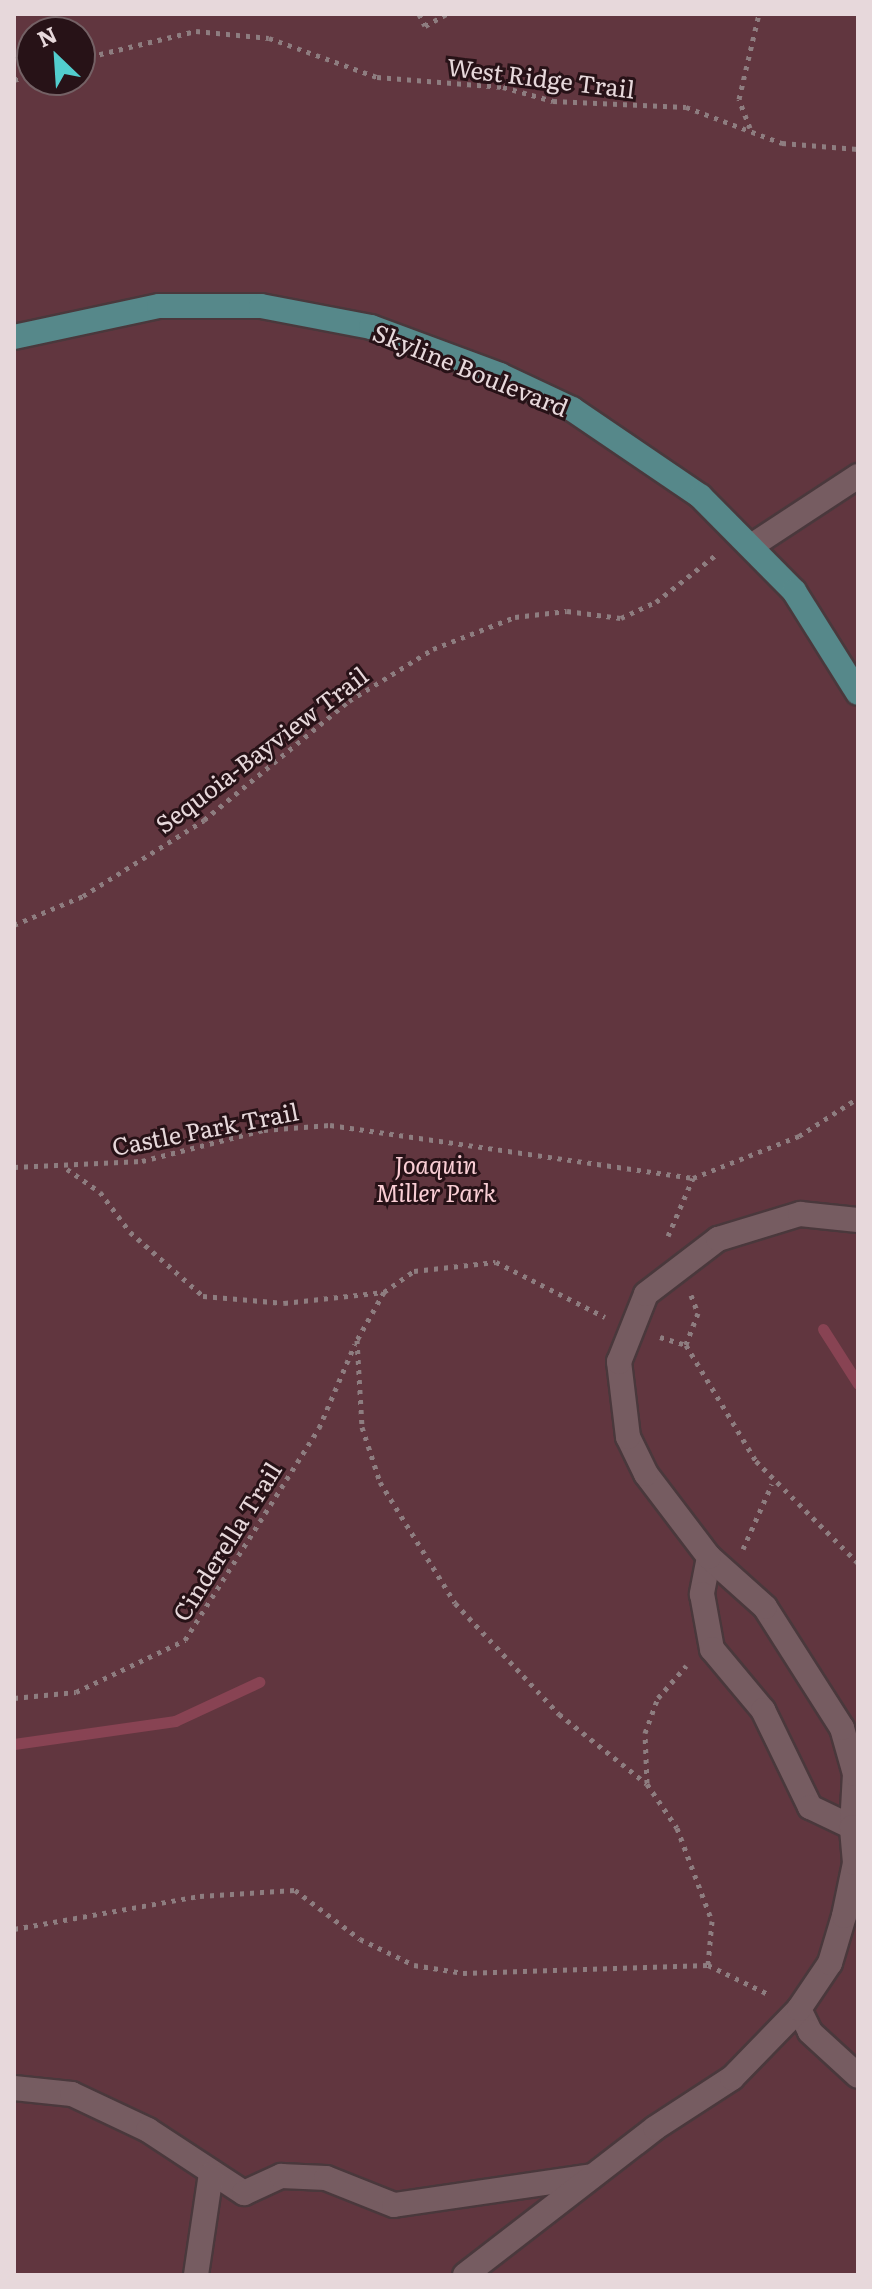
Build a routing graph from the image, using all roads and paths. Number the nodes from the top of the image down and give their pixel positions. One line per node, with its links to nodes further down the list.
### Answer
1 (419, 14): 2 (path)
2 (447, 14)
3 (759, 14): 5 (path)
4 (96, 55): 5 (path, West Ridge Trail)
5 (750, 129): 6 (path, West Ridge Trail)
6 (858, 149)
7 (14, 337): 9 (main road, Skyline Boulevard)
8 (858, 476): 9 (lane)
9 (753, 545): 10 (main road, Skyline Boulevard); 11 (path, Sequoia-Bayview Trail)
10 (858, 693)
11 (14, 925)
12 (858, 1098): 15 (path, Castle Park Trail)
13 (14, 1167): 14 (path, Castle Park Trail)
14 (67, 1169): 15 (path, Castle Park Trail); 18 (path)
15 (693, 1178): 17 (path)
16 (858, 1220): 17 (lane)
17 (675, 1265): 19 (lane); 21 (path)
18 (384, 1292): 19 (path); 20 (path)
19 (627, 1327): 22 (lane)
20 (357, 1340): 26 (path, Cinderella Trail); 27 (path)
21 (772, 1484): 23 (path); 24 (path)
22 (709, 1557): 24 (lane); 25 (lane)
23 (858, 1563)
24 (731, 1571): 28 (lane)
25 (712, 1649): 27 (path); 28 (lane)
26 (14, 1698)
27 (647, 1784): 30 (path)
28 (852, 1827): 31 (lane)
29 (14, 1929): 30 (path)
30 (708, 1965): 31 (path)
31 (799, 2009): 32 (lane); 35 (lane)
32 (858, 2076)
33 (14, 2088): 34 (lane)
34 (211, 2174): 35 (lane); 36 (lane)
35 (592, 2176): 37 (lane)
36 (196, 2275)
37 (465, 2275)

